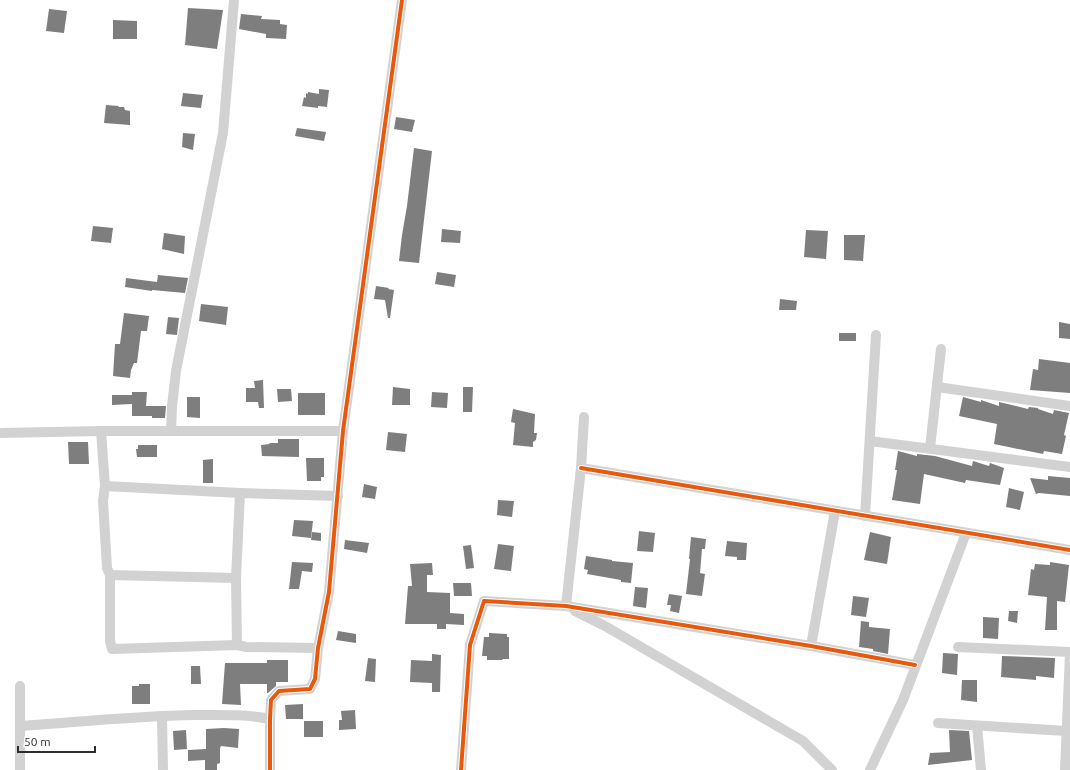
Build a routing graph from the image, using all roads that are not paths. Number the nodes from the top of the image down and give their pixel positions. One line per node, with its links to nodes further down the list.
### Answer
1 (234, 0): 9 (street)
2 (402, 0): 10 (street)
3 (876, 335): 12 (street)
4 (941, 348): 5 (street)
5 (937, 387): 6 (street); 13 (street)
6 (1070, 406)
7 (584, 417): 15 (street)
8 (101, 431): 9 (street); 11 (street); 16 (street)
9 (172, 431): 10 (street)
10 (343, 431): 18 (street)
11 (0, 433)
12 (870, 441): 13 (street); 20 (street)
13 (930, 448): 14 (street)
14 (1070, 467)
15 (581, 468): 19 (street); 25 (street)
16 (105, 486): 17 (street); 23 (street)
17 (240, 493): 18 (street); 24 (street)
18 (338, 496): 29 (street)
19 (835, 511): 20 (street); 27 (street)
20 (865, 516): 21 (street)
21 (966, 533): 22 (street); 31 (street)
22 (1070, 550)
23 (110, 575): 24 (street); 26 (street)
24 (236, 578): 26 (street)
25 (566, 606): 27 (street); 42 (street); 43 (street)
26 (237, 645): 29 (street)
27 (811, 646): 31 (street)
28 (958, 647): 30 (street)
29 (318, 648): 34 (street)
30 (1070, 653): 38 (street)
31 (915, 665): 44 (street)
32 (20, 686): 36 (street)
33 (162, 716): 34 (street); 36 (street); 40 (street)
34 (270, 719): 41 (street)
35 (938, 723): 37 (street)
36 (20, 726): 39 (street)
37 (977, 726): 38 (street); 45 (street)
38 (1066, 731): 46 (street)
39 (20, 770)
40 (163, 770)
41 (270, 770)
42 (461, 770)
43 (832, 770)
44 (870, 770)
45 (981, 770)
46 (1065, 770)

